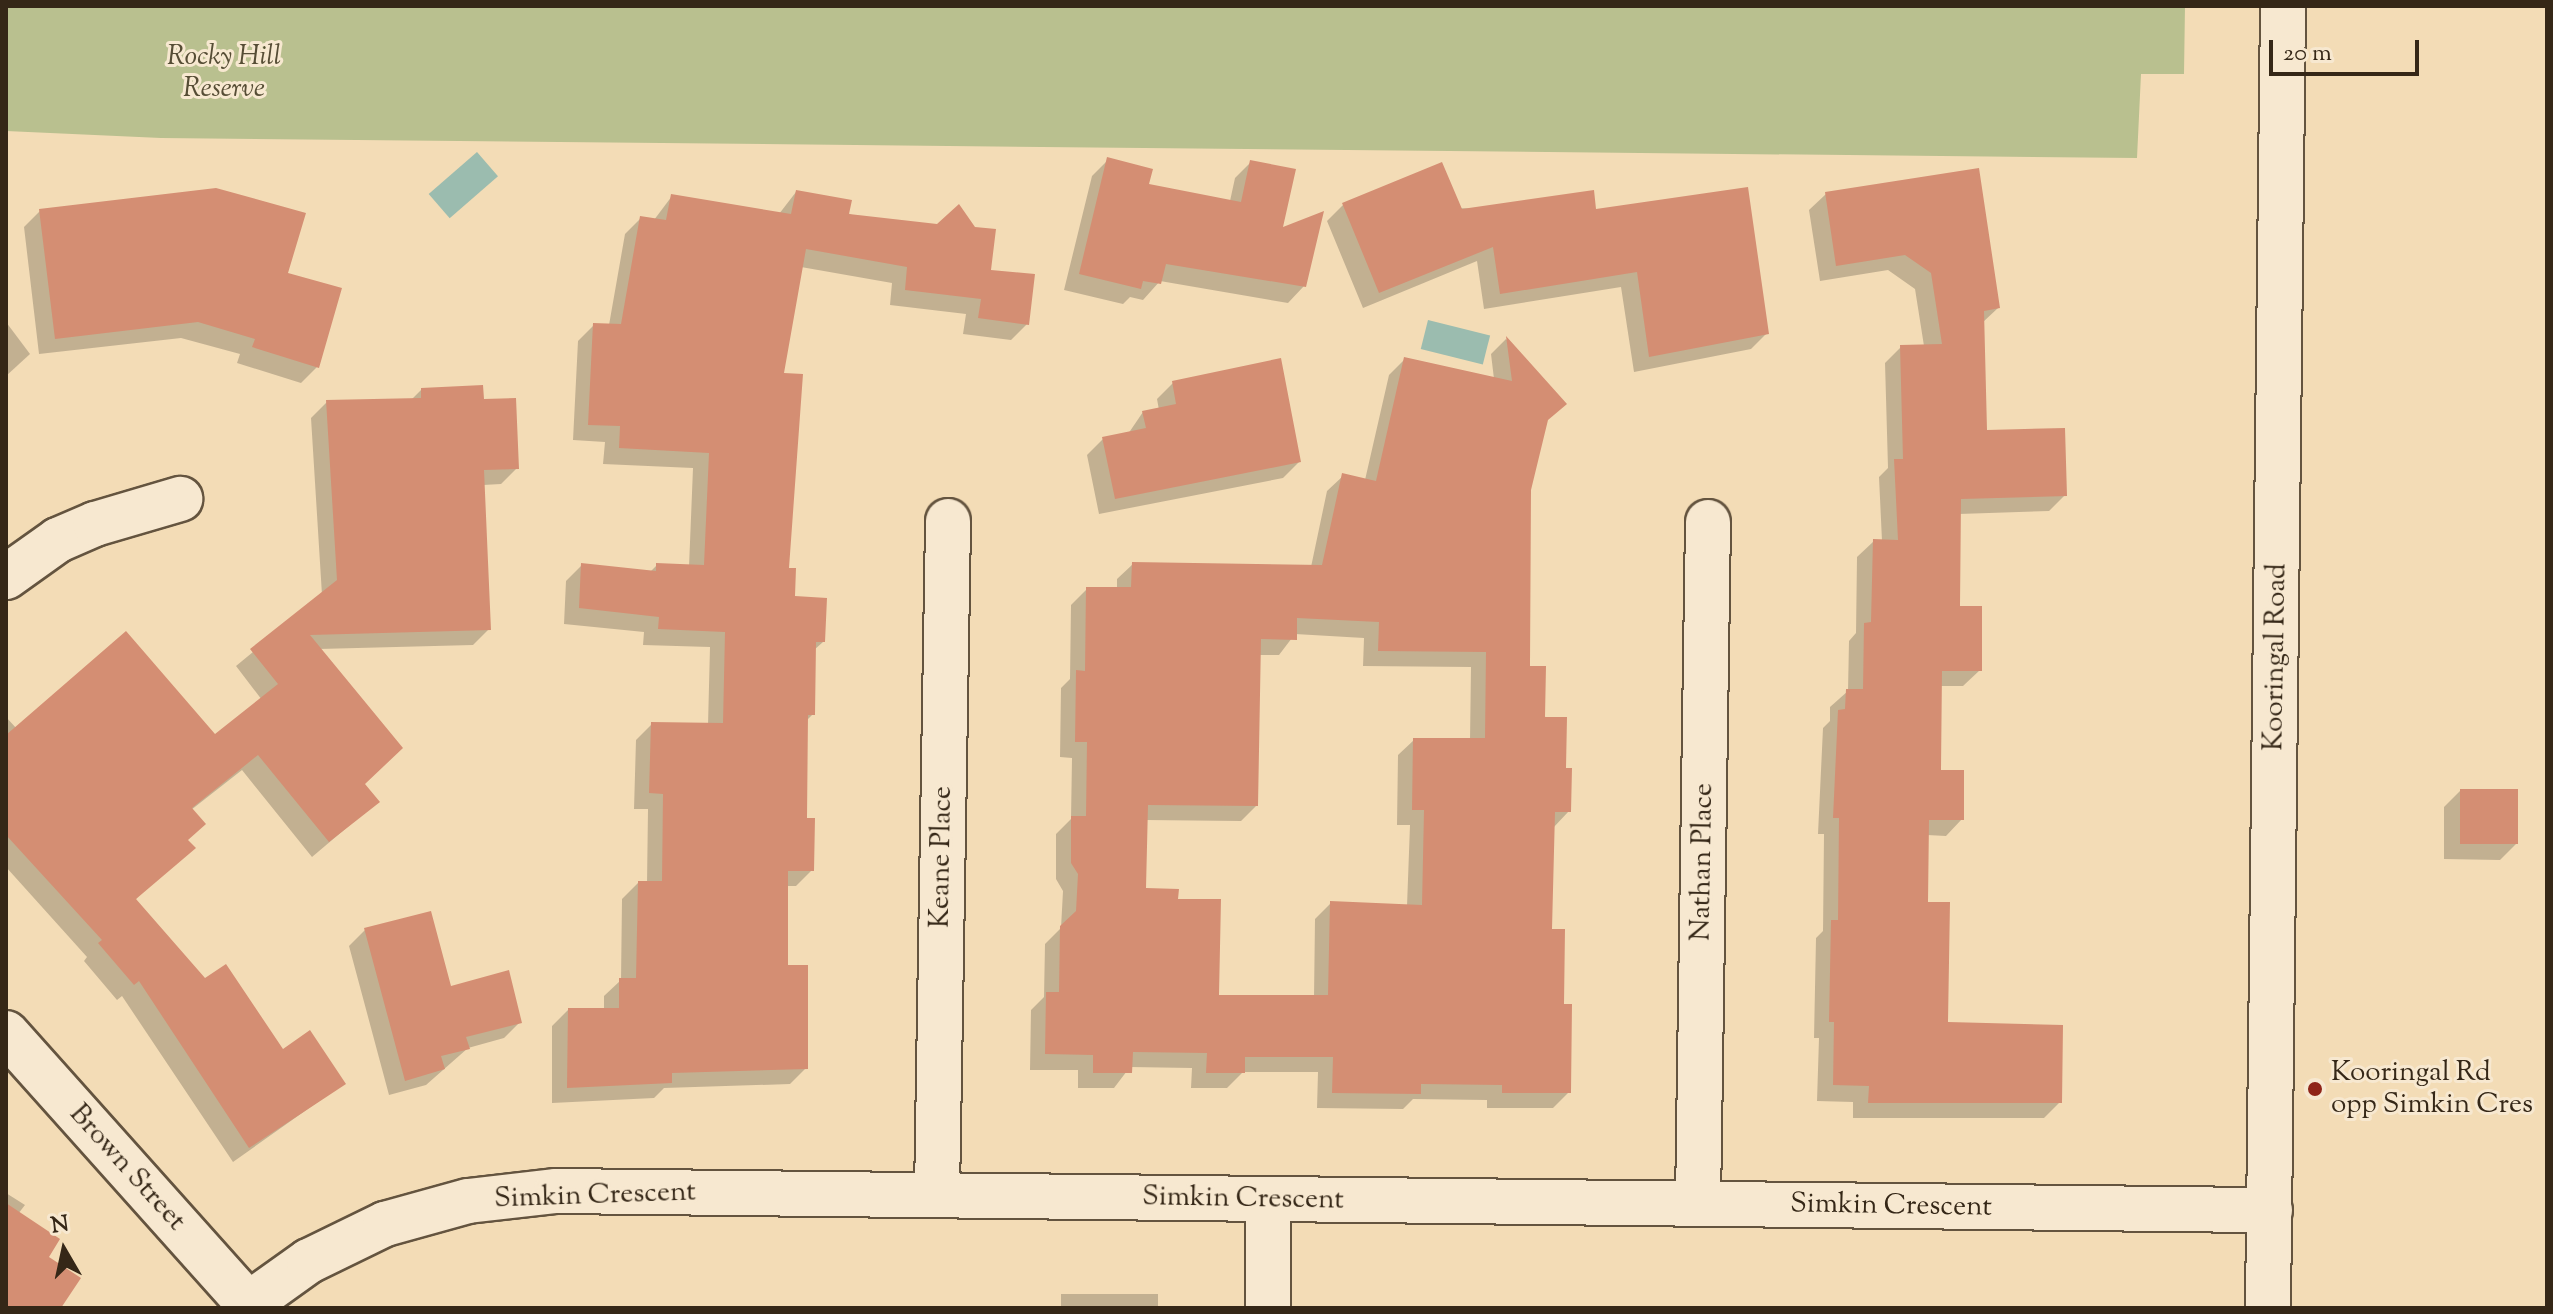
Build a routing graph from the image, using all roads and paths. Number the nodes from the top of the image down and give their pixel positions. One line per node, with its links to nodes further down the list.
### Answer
1 (2283, 6): 10 (street, Kooringal Road)
2 (180, 499): 5 (street)
3 (948, 521): 7 (street, Keane Place)
4 (1708, 522): 9 (street, Nathan Place)
5 (6, 577)
6 (6, 1033): 11 (street, Brown Street)
7 (937, 1194): 8 (street, Simkin Crescent); 11 (street, Simkin Crescent)
8 (1268, 1200): 9 (street, Simkin Crescent); 12 (street)
9 (1698, 1203): 10 (street, Simkin Crescent)
10 (2270, 1210): 13 (street, Kooringal Road)
11 (246, 1306)
12 (1268, 1308)
13 (2268, 1308)

